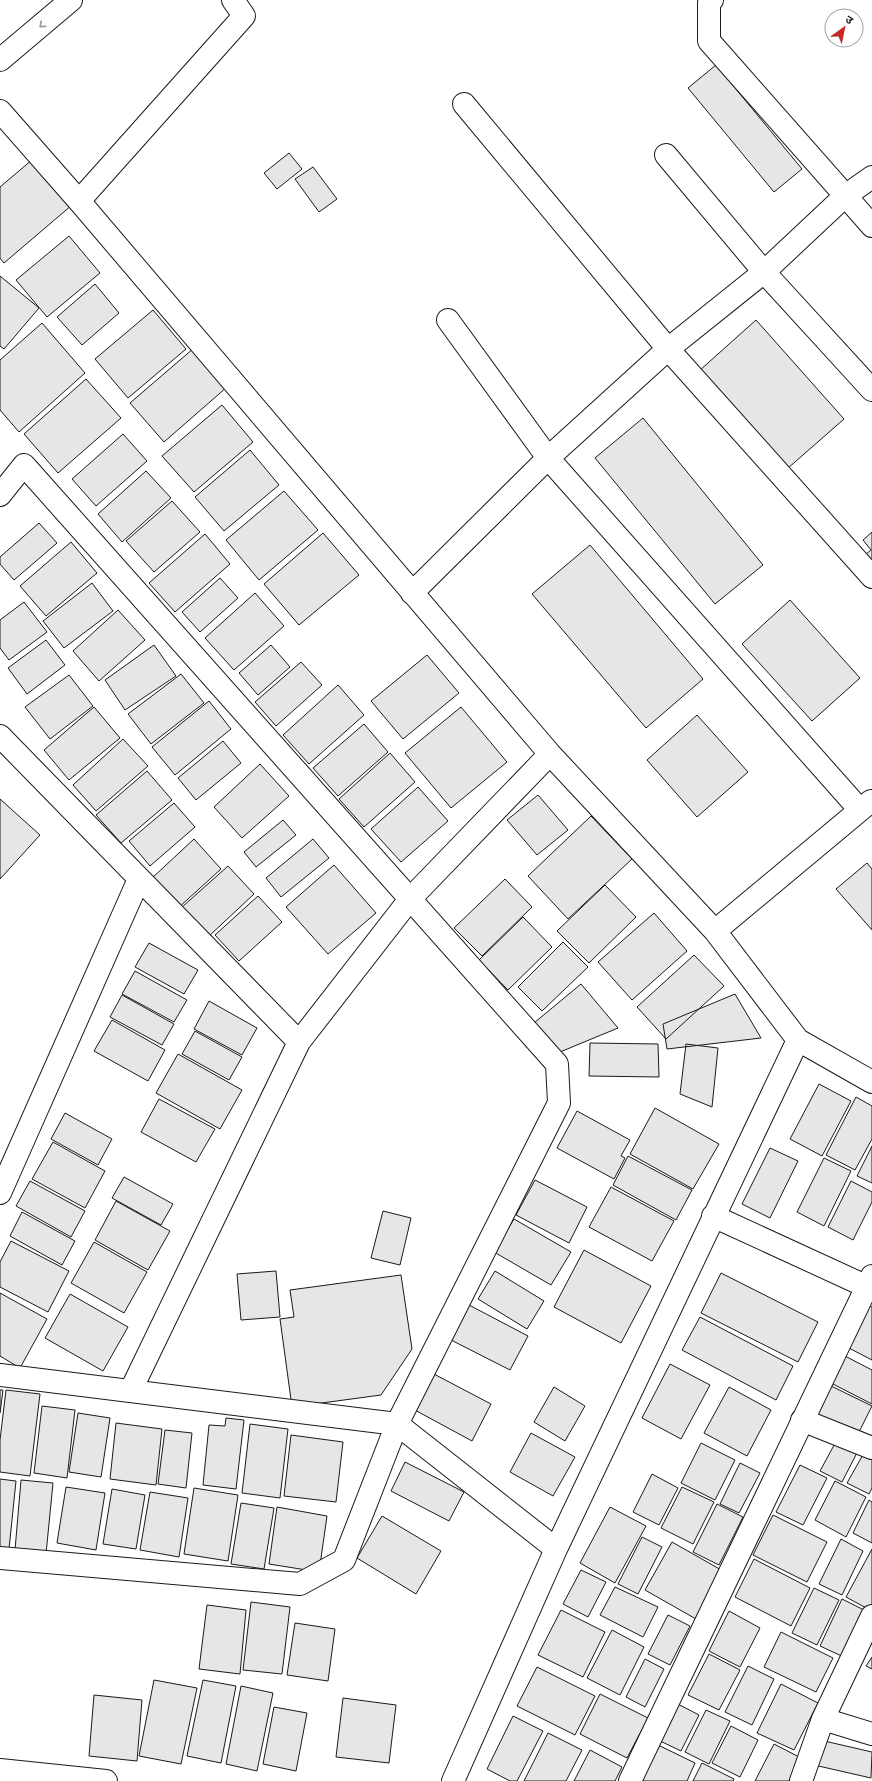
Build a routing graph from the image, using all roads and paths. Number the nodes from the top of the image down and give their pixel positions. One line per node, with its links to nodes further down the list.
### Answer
1 (71, 0): 4 (street, one-way to 4)
2 (233, 0): 10 (street)
3 (712, 0): 9 (street)
4 (0, 60)
5 (464, 104): 14 (street)
6 (0, 111): 10 (street)
7 (666, 155): 12 (street)
8 (872, 177): 9 (street)
9 (845, 196): 11 (street); 12 (street)
10 (79, 201): 19 (street)
11 (872, 226)
12 (764, 272): 14 (street); 15 (street)
13 (448, 320): 16 (street)
14 (668, 349): 16 (street); 18 (street)
15 (872, 390)
16 (548, 458): 19 (street); 22 (street)
17 (0, 495): 24 (street)
18 (872, 577)
19 (412, 592): 21 (street)
20 (0, 736): 23 (street)
21 (550, 754): 24 (street); 25 (street)
22 (866, 806): 25 (street)
23 (139, 879): 27 (street); 29 (street)
24 (410, 899): 27 (street); 35 (street)
25 (715, 931): 26 (street)
26 (798, 1040): 28 (street); 30 (street)
27 (299, 1042): 33 (street)
28 (872, 1082)
29 (0, 1193)
30 (714, 1216): 31 (street); 37 (street)
31 (870, 1284): 34 (street)
32 (0, 1375): 33 (street)
33 (131, 1390): 35 (street)
34 (802, 1420): 36 (street); 45 (street)
35 (397, 1424): 37 (street); 38 (street)
36 (872, 1448)
37 (556, 1549): 44 (street)
38 (0, 1558)
39 (872, 1616): 40 (street)
40 (823, 1719): 41 (street); 46 (street)
41 (872, 1734)
42 (0, 1770): 43 (street)
43 (106, 1781)
44 (452, 1781)
45 (630, 1781)
46 (801, 1781)

